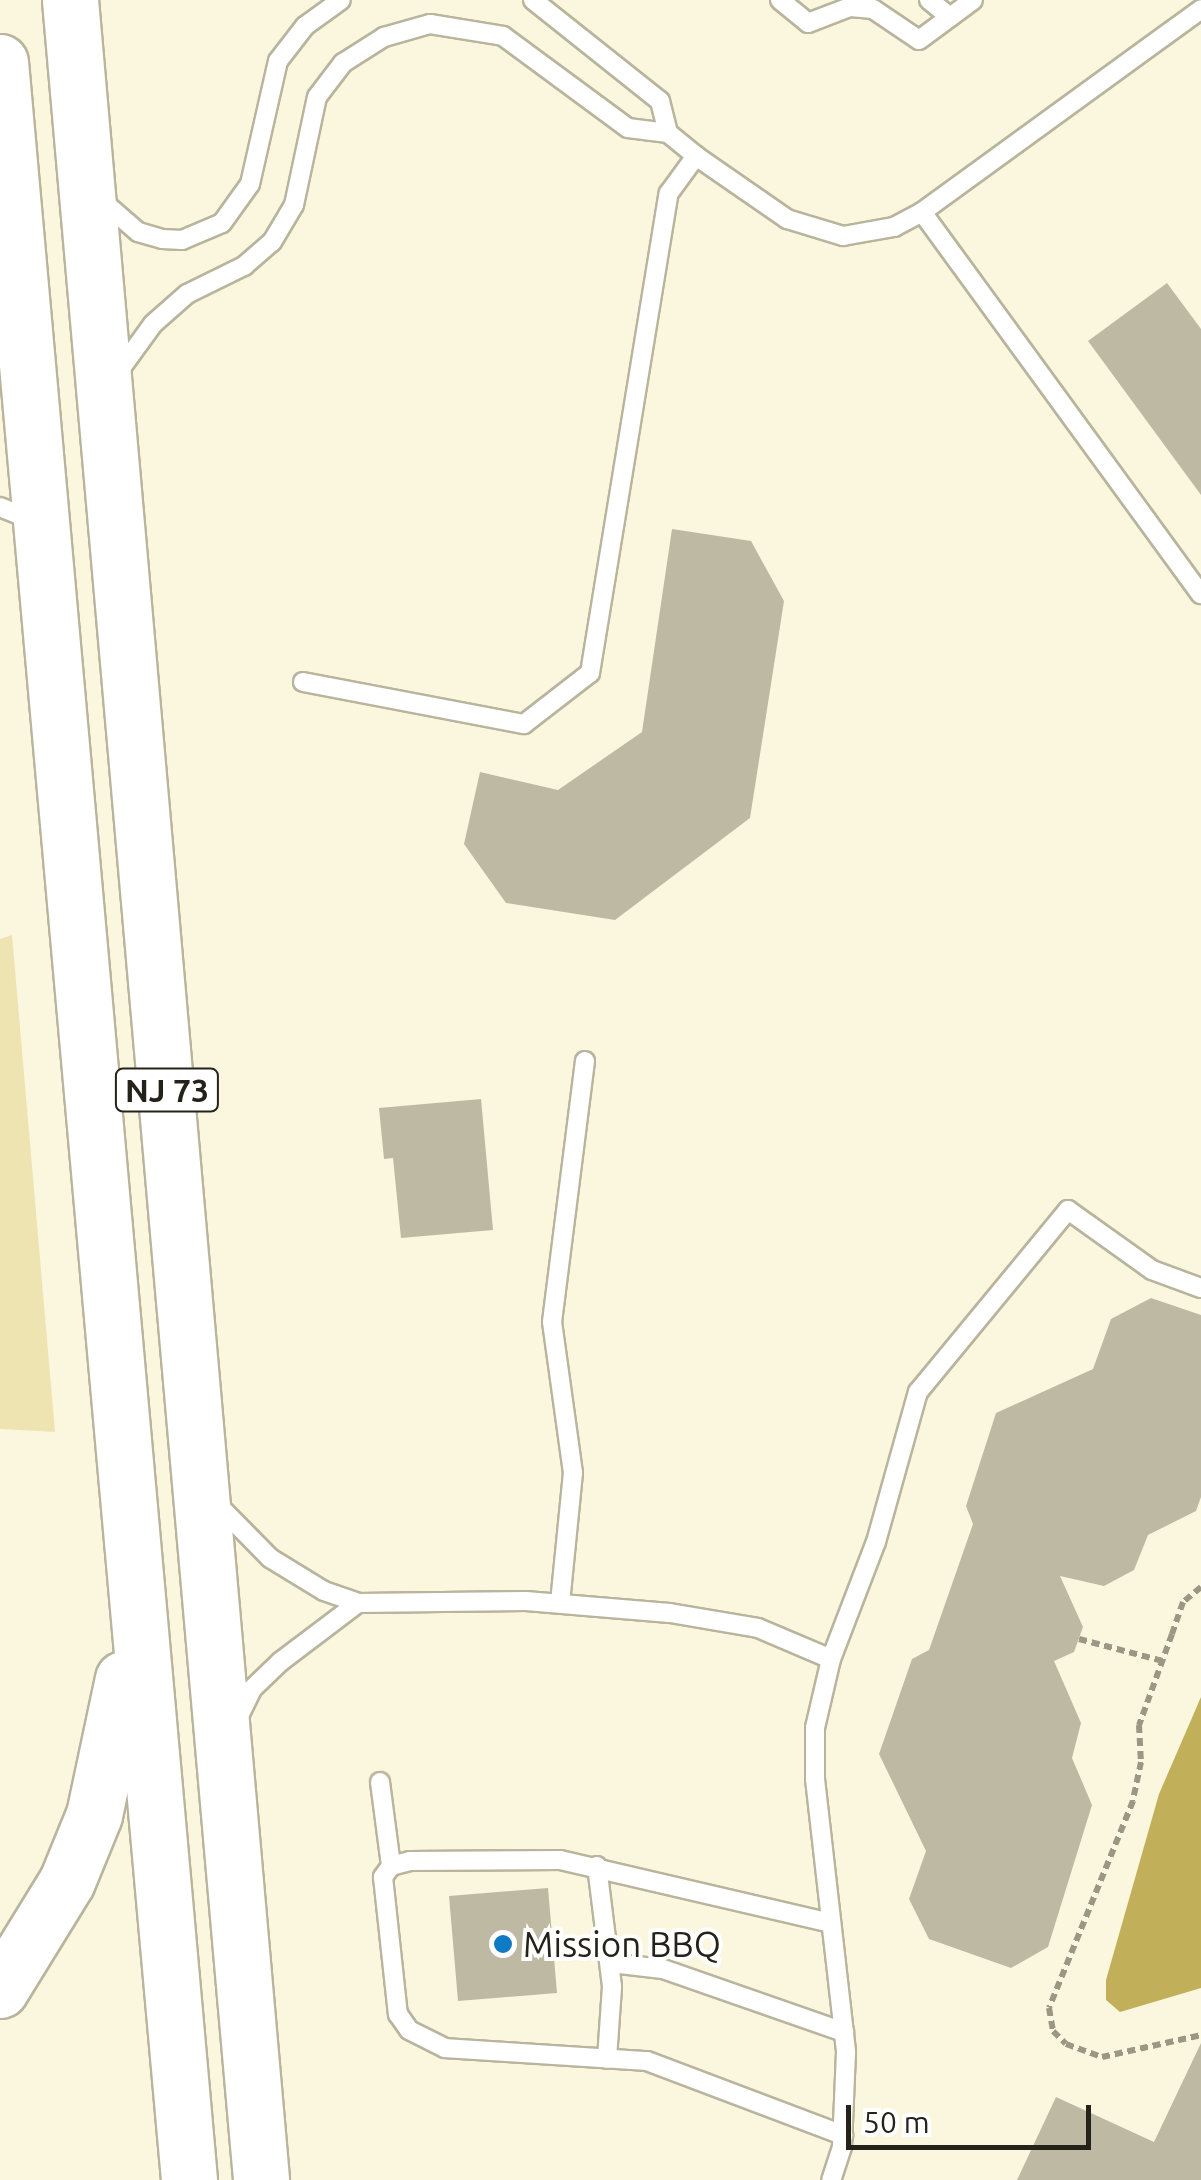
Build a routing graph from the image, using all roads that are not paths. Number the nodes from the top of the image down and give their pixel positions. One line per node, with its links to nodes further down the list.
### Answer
1 (70, 0): 12 (highway, NJ 73)
2 (342, 0): 12 (lane)
3 (532, 0): 10 (lane)
4 (780, 0): 8 (lane)
5 (929, 0): 8 (lane)
6 (973, 0): 8 (lane)
7 (1201, 10): 13 (lane)
8 (950, 16)
9 (1, 84): 15 (highway, NJ 73)
10 (668, 134): 11 (lane); 14 (lane)
11 (696, 156): 13 (lane); 17 (lane)
12 (88, 188): 14 (highway, NJ 73)
13 (922, 212): 16 (lane)
14 (104, 391): 20 (highway, NJ 73)
15 (20, 515): 21 (highway, NJ 73)
16 (1201, 594)
17 (303, 682)
18 (585, 1061): 23 (lane)
19 (1201, 1288): 24 (lane)
20 (202, 1489): 22 (lane); 25 (highway, NJ 73)
21 (129, 1518): 31 (highway); 35 (highway, NJ 73)
22 (358, 1603): 23 (lane); 25 (lane)
23 (560, 1604): 24 (lane)
24 (831, 1660): 29 (lane)
25 (224, 1746): 36 (highway, NJ 73)
26 (380, 1782): 27 (lane)
27 (391, 1866): 28 (lane); 33 (lane)
28 (596, 1866): 29 (lane); 30 (lane)
29 (831, 1923): 32 (lane)
30 (611, 1963): 32 (lane); 33 (lane)
31 (0, 1990)
32 (844, 2032): 34 (lane)
33 (607, 2060): 34 (lane)
34 (842, 2135): 37 (lane)
35 (189, 2180)
36 (261, 2180)
37 (832, 2180)

